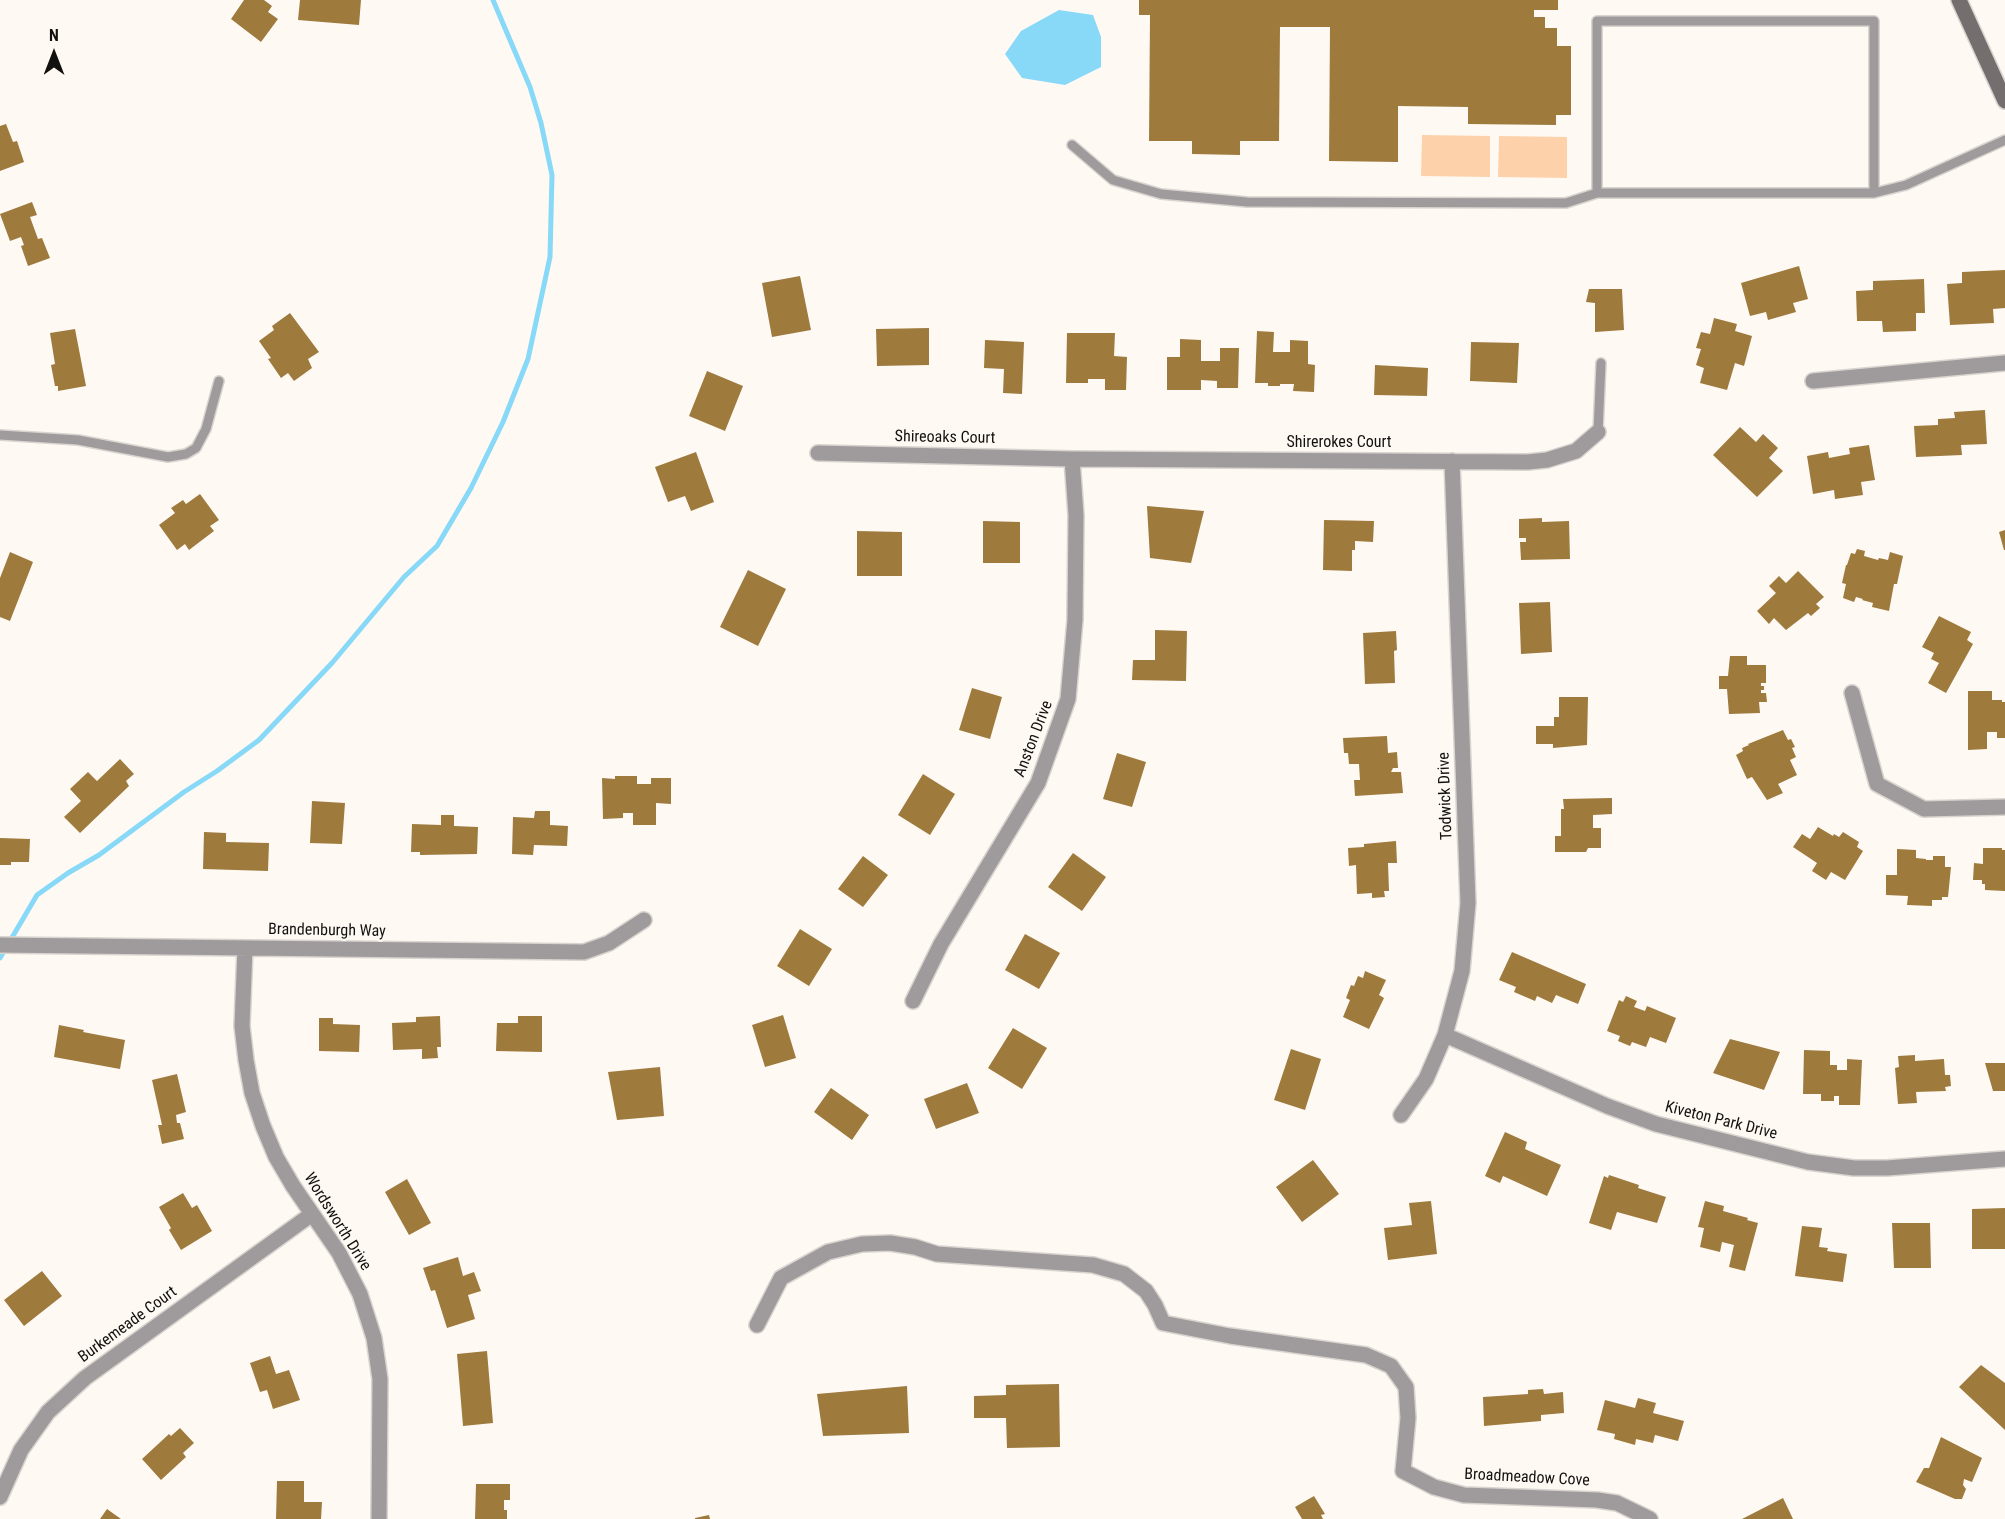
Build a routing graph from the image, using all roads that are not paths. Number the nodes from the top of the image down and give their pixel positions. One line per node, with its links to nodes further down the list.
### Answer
1 (1959, 0): 2 (street)
2 (2005, 101)
3 (2005, 140): 6 (lane)
4 (1072, 145): 5 (lane)
5 (1597, 193): 6 (lane); 6 (lane)
6 (1874, 193)
7 (1601, 363): 11 (lane)
8 (2005, 363): 10 (street)
9 (219, 381): 12 (lane)
10 (1814, 381)
11 (1598, 432): 15 (street, Shirerokes Court)
12 (0, 435)
13 (818, 453): 14 (street, Shireoaks Court)
14 (1072, 459): 15 (street, Shirerokes Court); 21 (street, Anston Drive)
15 (1452, 461): 22 (street, Todwick Drive)
16 (1852, 693): 17 (street)
17 (2005, 807)
18 (644, 920): 20 (street, Brandenburgh Way)
19 (0, 945): 20 (street, Brandenburgh Way)
20 (245, 948): 25 (street, Wordsworth Drive)
21 (913, 1001)
22 (1444, 1035): 23 (street, Todwick Drive); 24 (street, Kiveton Park Drive)
23 (1401, 1115)
24 (2005, 1159)
25 (312, 1214): 27 (street, Burkemeade Court); 28 (street, Wordsworth Drive)
26 (757, 1325): 29 (street, Broadmeadow Cove)
27 (0, 1497)
28 (379, 1519)
29 (1650, 1519)

